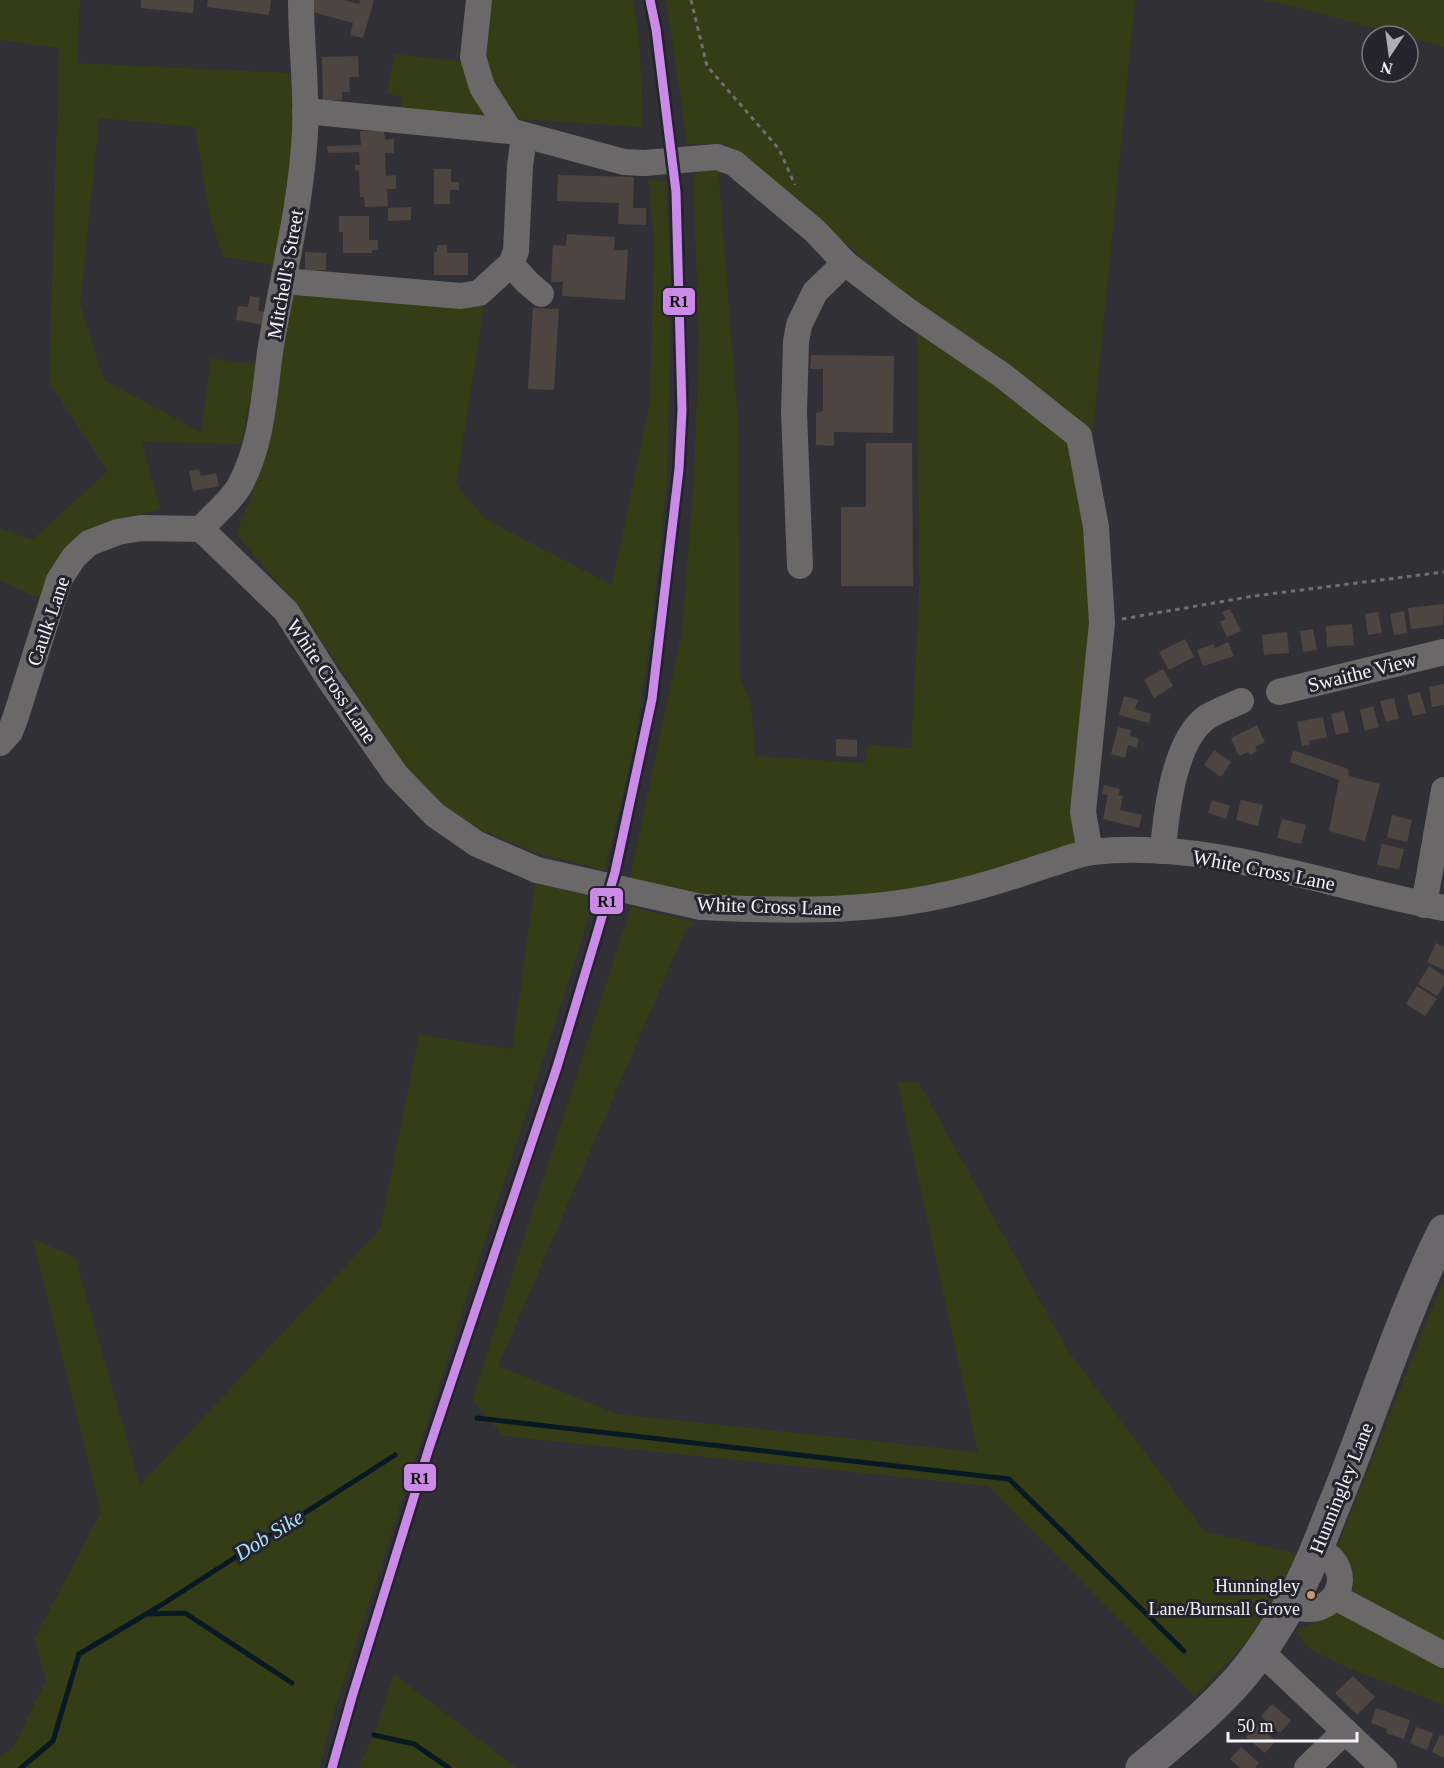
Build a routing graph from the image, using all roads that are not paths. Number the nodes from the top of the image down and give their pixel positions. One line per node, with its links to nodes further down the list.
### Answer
1 (301, 0): 3 (street, Mitchell's Street)
2 (479, 0): 4 (street)
3 (305, 111): 4 (street); 7 (street, Mitchell's Street)
4 (517, 134): 5 (street, bridge); 6 (street)
5 (845, 263): 10 (street); 17 (street)
6 (511, 264): 7 (street); 8 (street)
7 (284, 281): 9 (street, Mitchell's Street)
8 (541, 294)
9 (201, 529): 14 (street, Caulk Lane); 17 (street, White Cross Lane, bridge)
10 (800, 566)
11 (1444, 652): 12 (street, Swaithe View)
12 (1279, 692)
13 (1241, 701): 16 (street)
14 (0, 743)
15 (1444, 790): 18 (street)
16 (1163, 851): 17 (street, White Cross Lane); 18 (street, White Cross Lane)
17 (1090, 852)
18 (1434, 906)
19 (1444, 1231): 20 (main road, Hunningley Lane)
20 (1317, 1549): 21 (street); 22 (main road, Hunningley Lane)
21 (1335, 1597): 22 (street); 24 (street)
22 (1290, 1604): 23 (main road, Hunningley Lane)
23 (1260, 1651): 25 (street); 26 (main road, Hunningley Lane)
24 (1444, 1655)
25 (1345, 1731): 27 (street); 28 (street)
26 (1142, 1768)
27 (1307, 1768)
28 (1384, 1768)

